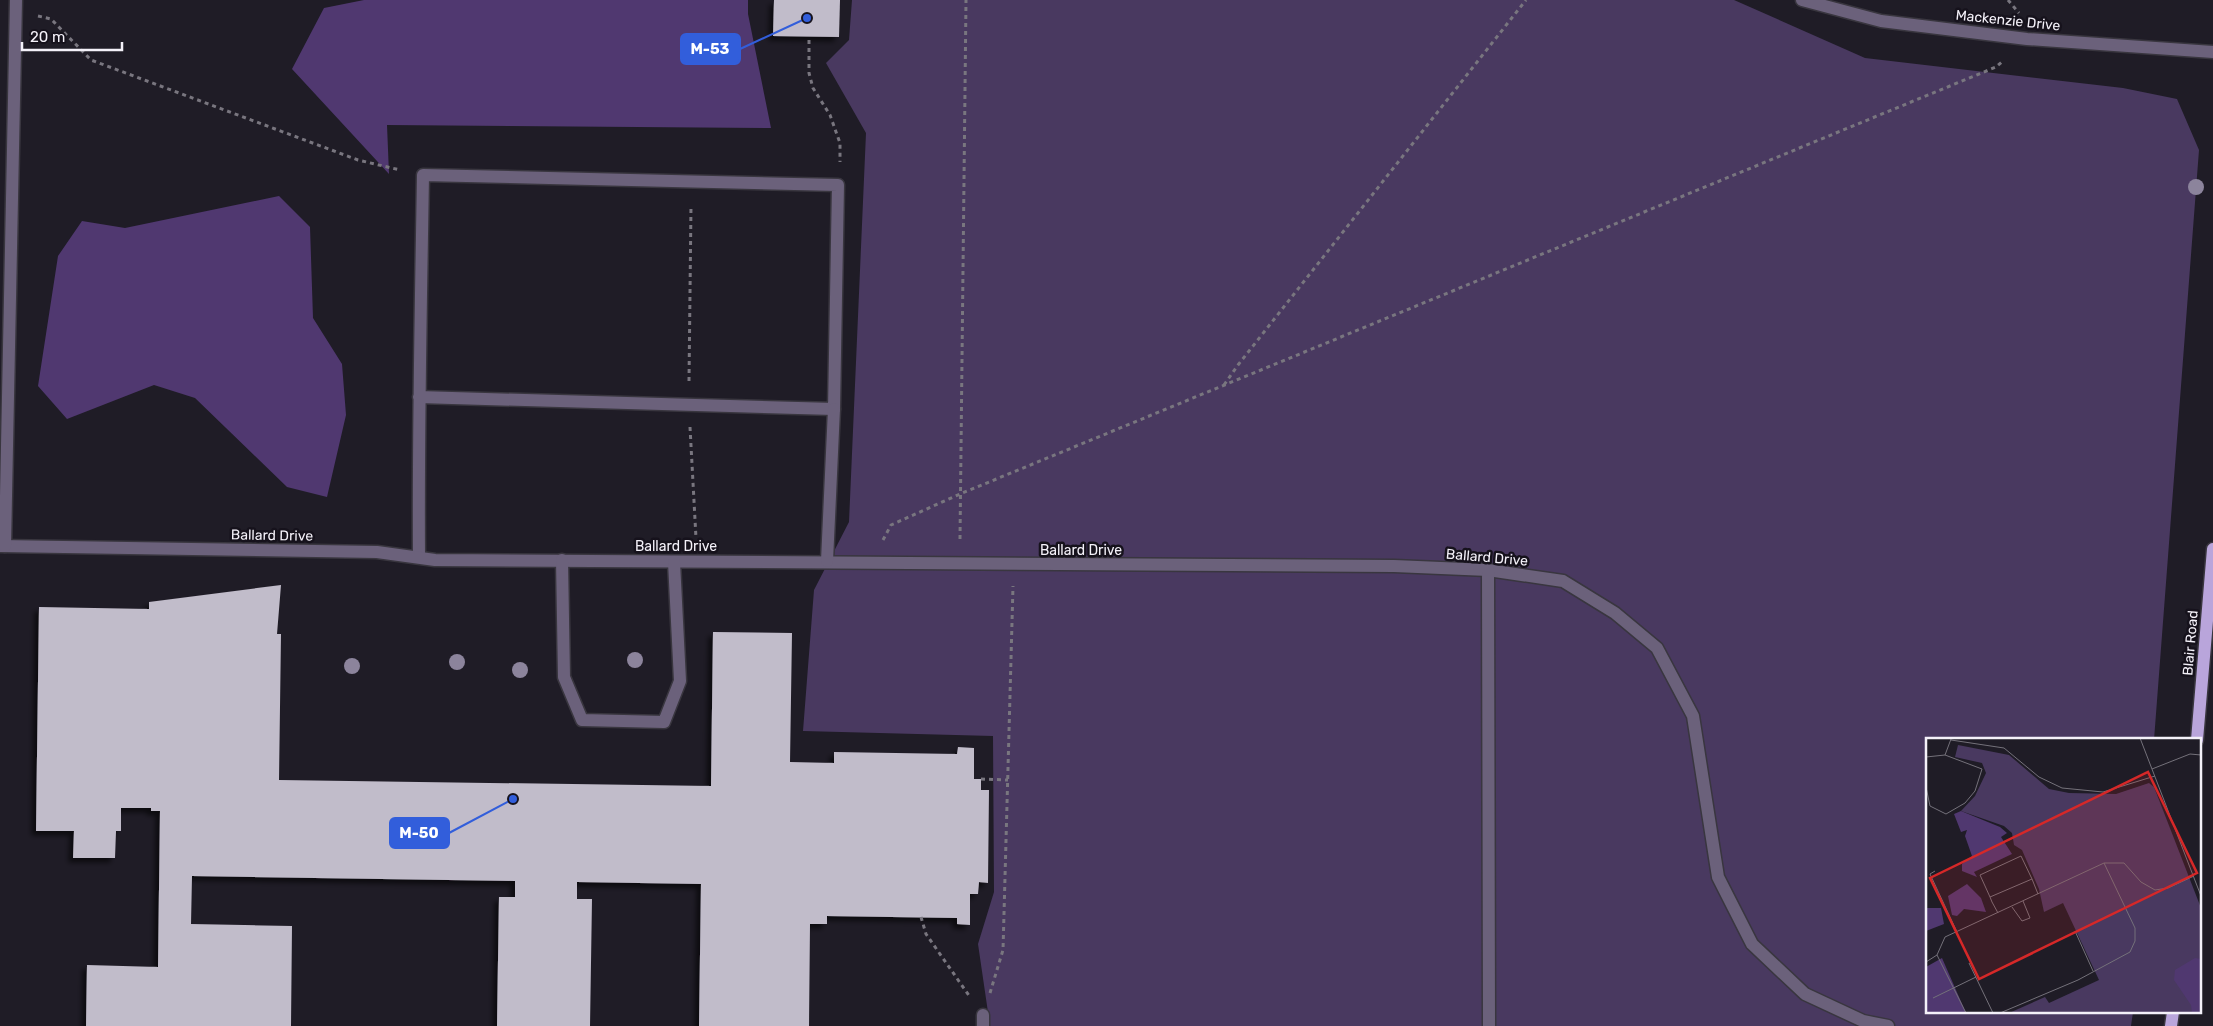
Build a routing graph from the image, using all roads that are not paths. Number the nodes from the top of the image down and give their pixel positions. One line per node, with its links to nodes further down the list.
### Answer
1 (1802, 0): 3 (street, Mackenzie Drive)
2 (16, 5): 6 (street)
3 (2213, 52)
4 (419, 397): 5 (street); 5 (street); 8 (street)
5 (834, 409): 10 (street)
6 (3, 546): 8 (street, Ballard Drive)
7 (2213, 549): 13 (main road, Blair Road)
8 (419, 557): 9 (street, Ballard Drive)
9 (562, 560): 11 (street, Ballard Drive); 11 (street)
10 (828, 561): 11 (street, Ballard Drive); 12 (street, Ballard Drive)
11 (674, 562)
12 (1488, 570): 14 (street); 15 (street, Ballard Drive)
13 (2197, 738)
14 (1489, 1026)
15 (1888, 1026)

